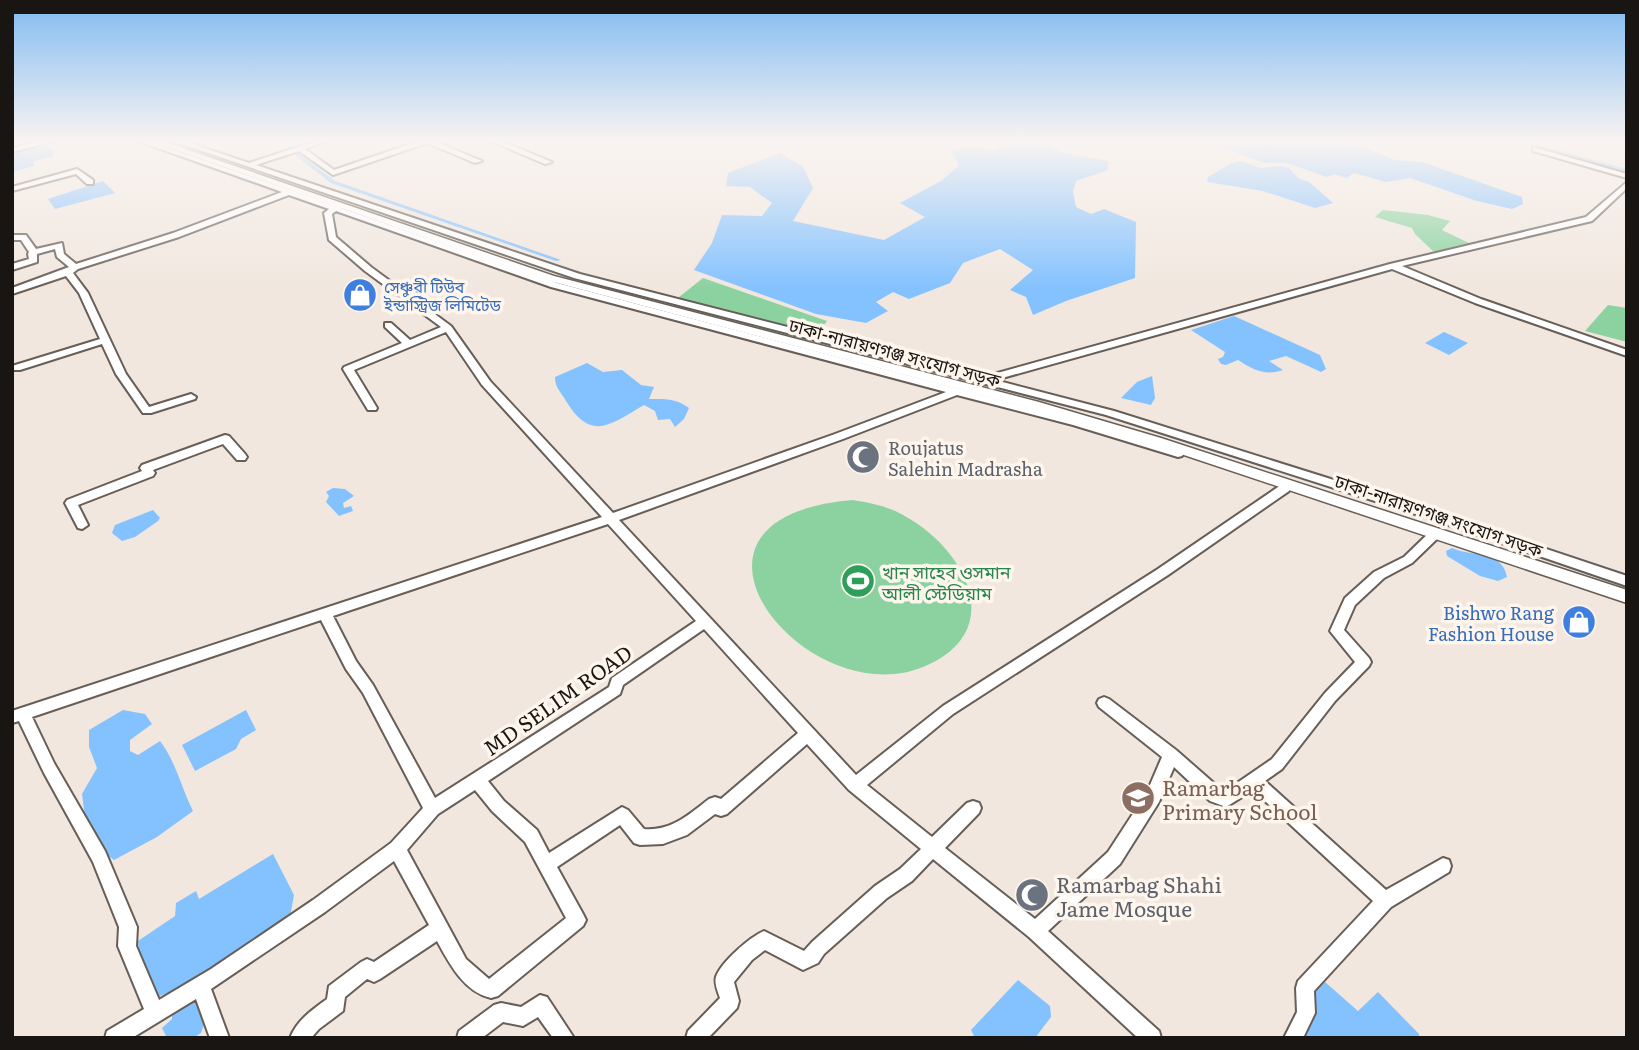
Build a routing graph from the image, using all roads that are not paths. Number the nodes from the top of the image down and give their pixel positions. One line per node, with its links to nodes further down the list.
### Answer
1 (280, 190): 6 (street)
2 (290, 190): 7 (main road, ঢাকা-নারায়ণগঞ্জ সংযোগ সড়ক)
3 (306, 190): 20 (main road, ঢাকা-নারায়ণগঞ্জ সংযোগ সড়ক)
4 (323, 190): 20 (street)
5 (1621, 190): 10 (street)
6 (287, 193): 7 (street); 12 (street)
7 (335, 207): 15 (street); 20 (main road, ঢাকা-নারায়ণগঞ্জ সংযোগ সড়ক)
8 (12, 238): 9 (street)
9 (34, 252): 11 (street); 12 (street)
10 (1393, 266): 18 (street); 20 (street)
11 (12, 267)
12 (72, 270): 13 (street); 16 (street)
13 (12, 291)
14 (388, 325): 17 (street)
15 (448, 328): 17 (street); 25 (street)
16 (105, 340): 19 (street); 21 (street)
17 (408, 344): 22 (street)
18 (1627, 353)
19 (16, 368)
20 (969, 386): 24 (street); 25 (street); 27 (main road, ঢাকা-নারায়ণগঞ্জ সংযোগ সড়ক); 28 (street); 29 (main road, ঢাকা-নারায়ণগঞ্জ সংযোগ সড়ক)
21 (191, 397)
22 (372, 408)
23 (241, 457): 26 (street)
24 (1285, 488): 27 (street); 40 (street)
25 (610, 519): 32 (street); 33 (street)
26 (82, 525)
27 (1434, 535): 30 (main road, ঢাকা-নারায়ণগঞ্জ সংযোগ সড়ক); 31 (street); 39 (street)
28 (1627, 581)
29 (1627, 588)
30 (1627, 597)
31 (1627, 603)
32 (325, 614): 35 (street); 43 (street)
33 (704, 622): 36 (street); 38 (street, MD SELIM ROAD)
34 (1104, 704): 37 (street)
35 (18, 715): 54 (street)
36 (808, 734): 40 (street); 41 (street)
37 (1171, 755): 39 (street); 51 (street)
38 (477, 780): 43 (street, MD SELIM ROAD); 46 (street)
39 (1255, 782): 49 (street)
40 (855, 785): 44 (street)
41 (715, 804): 46 (street)
42 (973, 808): 44 (street)
43 (432, 809): 45 (street, MD SELIM ROAD)
44 (934, 848): 51 (street); 61 (street)
45 (397, 849): 48 (street); 52 (street)
46 (546, 865): 53 (street)
47 (1443, 866): 49 (street)
48 (414, 879): 50 (street)
49 (1385, 901): 63 (street)
50 (440, 928): 53 (street); 58 (street)
51 (1035, 931): 62 (street)
52 (200, 985): 54 (street); 57 (street)
53 (491, 989): 55 (street)
54 (155, 1012): 56 (street)
55 (501, 1012): 59 (street); 60 (street)
56 (120, 1036)
57 (220, 1038)
58 (299, 1038)
59 (467, 1038)
60 (565, 1038)
61 (695, 1038)
62 (1152, 1038)
63 (1293, 1038)

